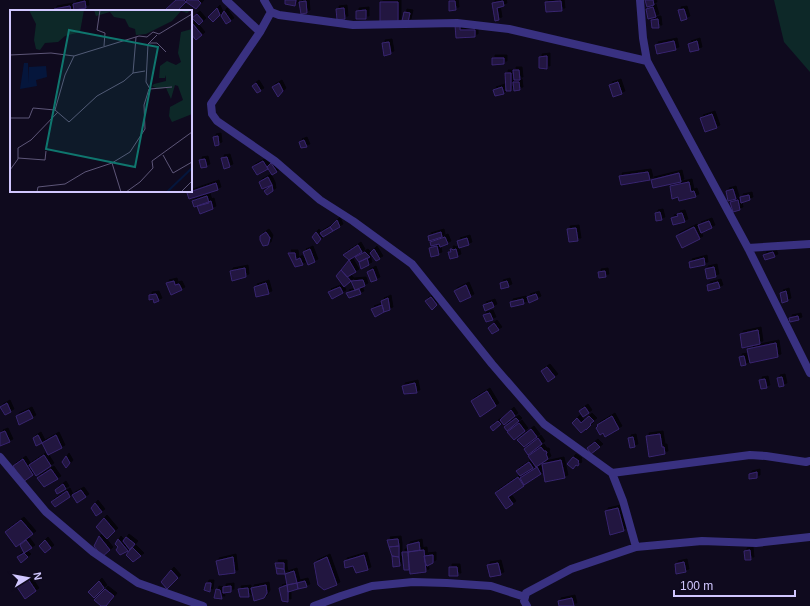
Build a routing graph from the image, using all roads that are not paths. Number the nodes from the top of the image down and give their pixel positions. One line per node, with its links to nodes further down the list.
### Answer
1 (226, 0): 5 (street)
2 (264, 0): 4 (street)
3 (640, 0): 6 (street)
4 (271, 12): 5 (street); 6 (street)
5 (260, 32): 12 (street)
6 (647, 61): 8 (street)
7 (810, 244): 8 (street)
8 (748, 248): 9 (street)
9 (810, 373)
10 (0, 456): 16 (street)
11 (810, 461): 12 (street)
12 (612, 473): 14 (street)
13 (810, 537): 14 (street)
14 (636, 547): 15 (street)
15 (525, 597): 17 (street); 18 (street)
16 (203, 606)
17 (314, 606)
18 (527, 606)

